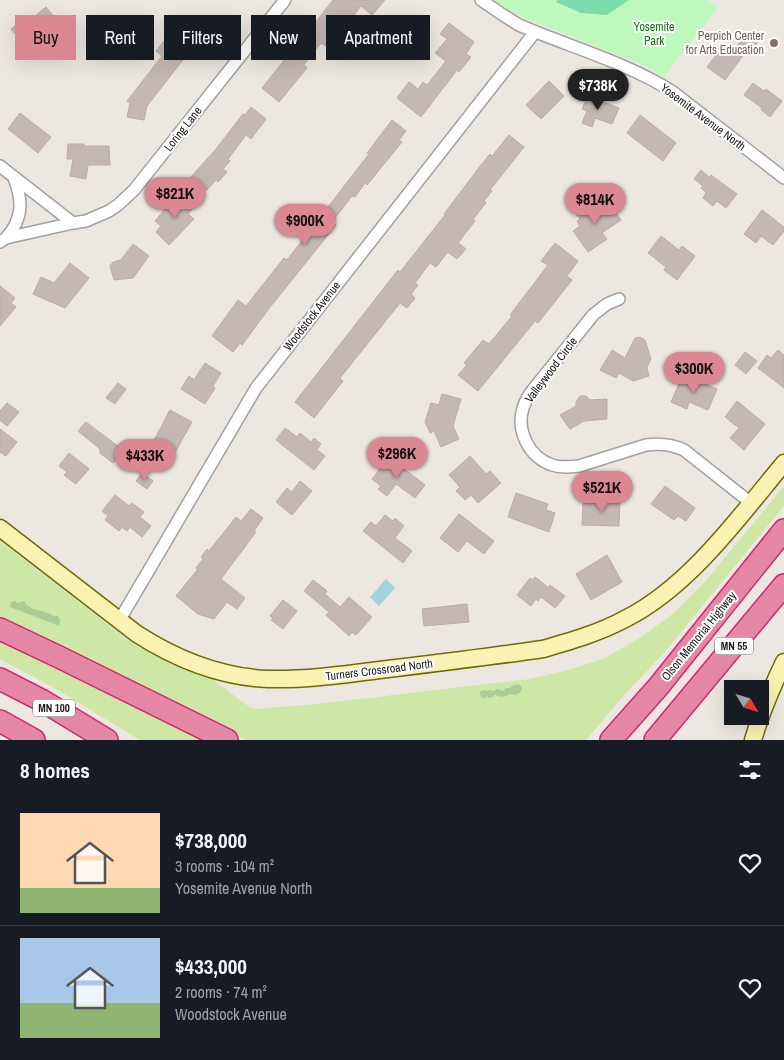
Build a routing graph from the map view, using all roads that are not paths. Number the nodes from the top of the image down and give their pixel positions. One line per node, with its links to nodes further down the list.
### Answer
1 (285, 0): 7 (street, Loring Lane)
2 (482, 0): 3 (street, Yosemite Avenue North)
3 (535, 32): 6 (street, Yosemite Avenue North); 15 (street, Woodstock Avenue)
4 (0, 166): 5 (street)
5 (14, 176): 7 (street); 8 (street)
6 (784, 178)
7 (73, 223): 8 (street, Loring Lane)
8 (3, 240)
9 (619, 299): 11 (street, Valleywood Circle)
10 (784, 463): 11 (street, Turners Crossroad North)
11 (751, 503): 15 (street, Turners Crossroad North)
12 (0, 528): 15 (street, Turners Crossroad North)
13 (784, 530): 19 (highway, Olson Memorial Highway / MN 55)
14 (784, 585): 20 (highway, MN 55)
15 (119, 621)
16 (0, 629): 24 (highway)
17 (784, 662): 29 (street)
18 (0, 679): 23 (highway, MN 100)
19 (658, 687): 25 (highway); 26 (highway, Olson Memorial Highway / MN 55)
20 (684, 707): 27 (highway, MN 55); 28 (highway)
21 (0, 721): 22 (highway)
22 (34, 740)
23 (107, 740)
24 (227, 740)
25 (601, 740)
26 (611, 740)
27 (655, 740)
28 (661, 740)
29 (753, 740)

